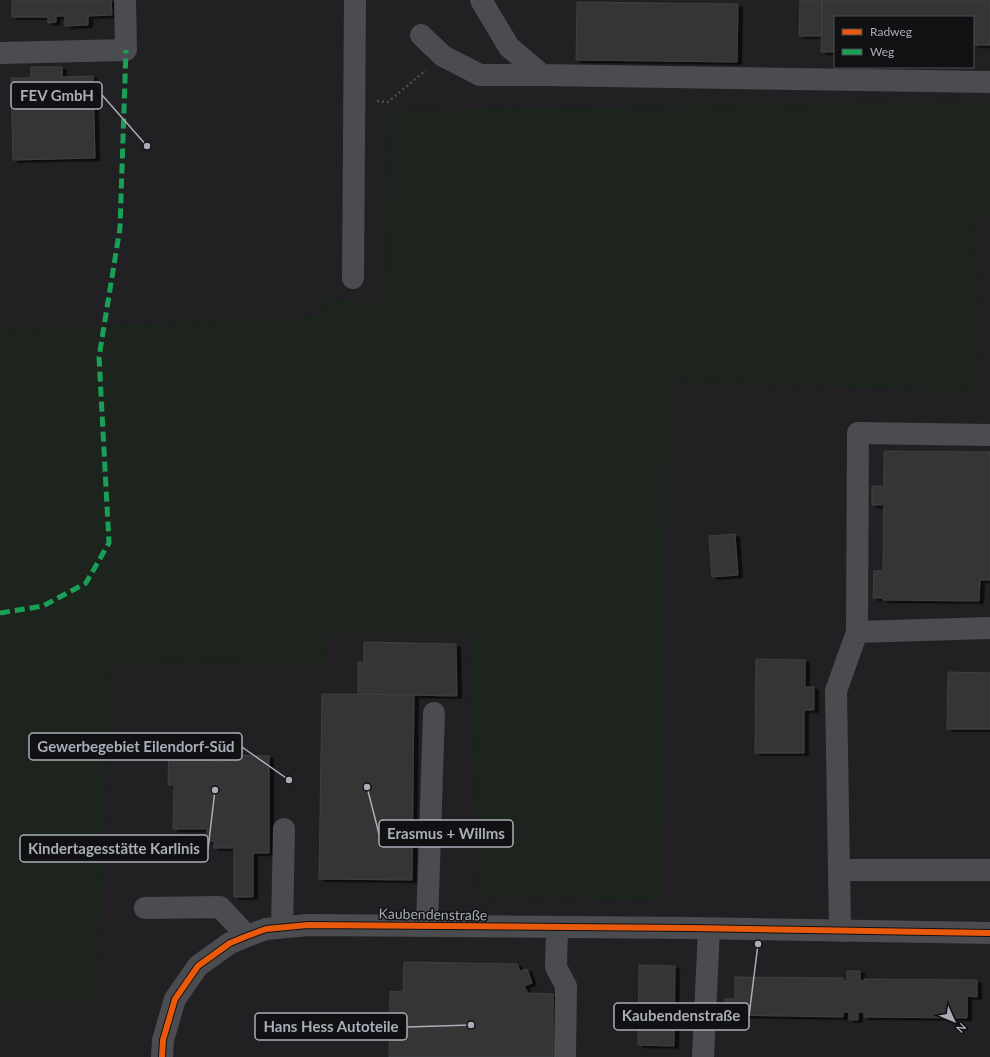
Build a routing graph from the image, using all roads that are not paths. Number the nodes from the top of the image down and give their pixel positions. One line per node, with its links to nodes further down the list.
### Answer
1 (125, 0): 5 (street)
2 (355, 0): 8 (street)
3 (481, 0): 6 (street)
4 (421, 35): 6 (street)
5 (0, 53)
6 (542, 75): 7 (street)
7 (990, 82)
8 (353, 278)
9 (990, 435): 11 (street)
10 (990, 628): 11 (street)
11 (857, 632): 14 (street)
12 (434, 714): 17 (street)
13 (284, 829): 18 (street)
14 (839, 870): 15 (street); 21 (street)
15 (990, 870)
16 (145, 908): 23 (street)
17 (427, 926): 18 (street, Kaubendenstraße); 19 (street, Kaubendenstraße)
18 (282, 927): 23 (street, Kaubendenstraße)
19 (557, 927): 20 (street, Kaubendenstraße); 25 (street)
20 (709, 929): 21 (street, Kaubendenstraße); 26 (street)
21 (840, 931): 22 (street, Kaubendenstraße)
22 (990, 933)
23 (247, 936): 24 (street, Kaubendenstraße)
24 (162, 1057)
25 (565, 1057)
26 (703, 1057)

